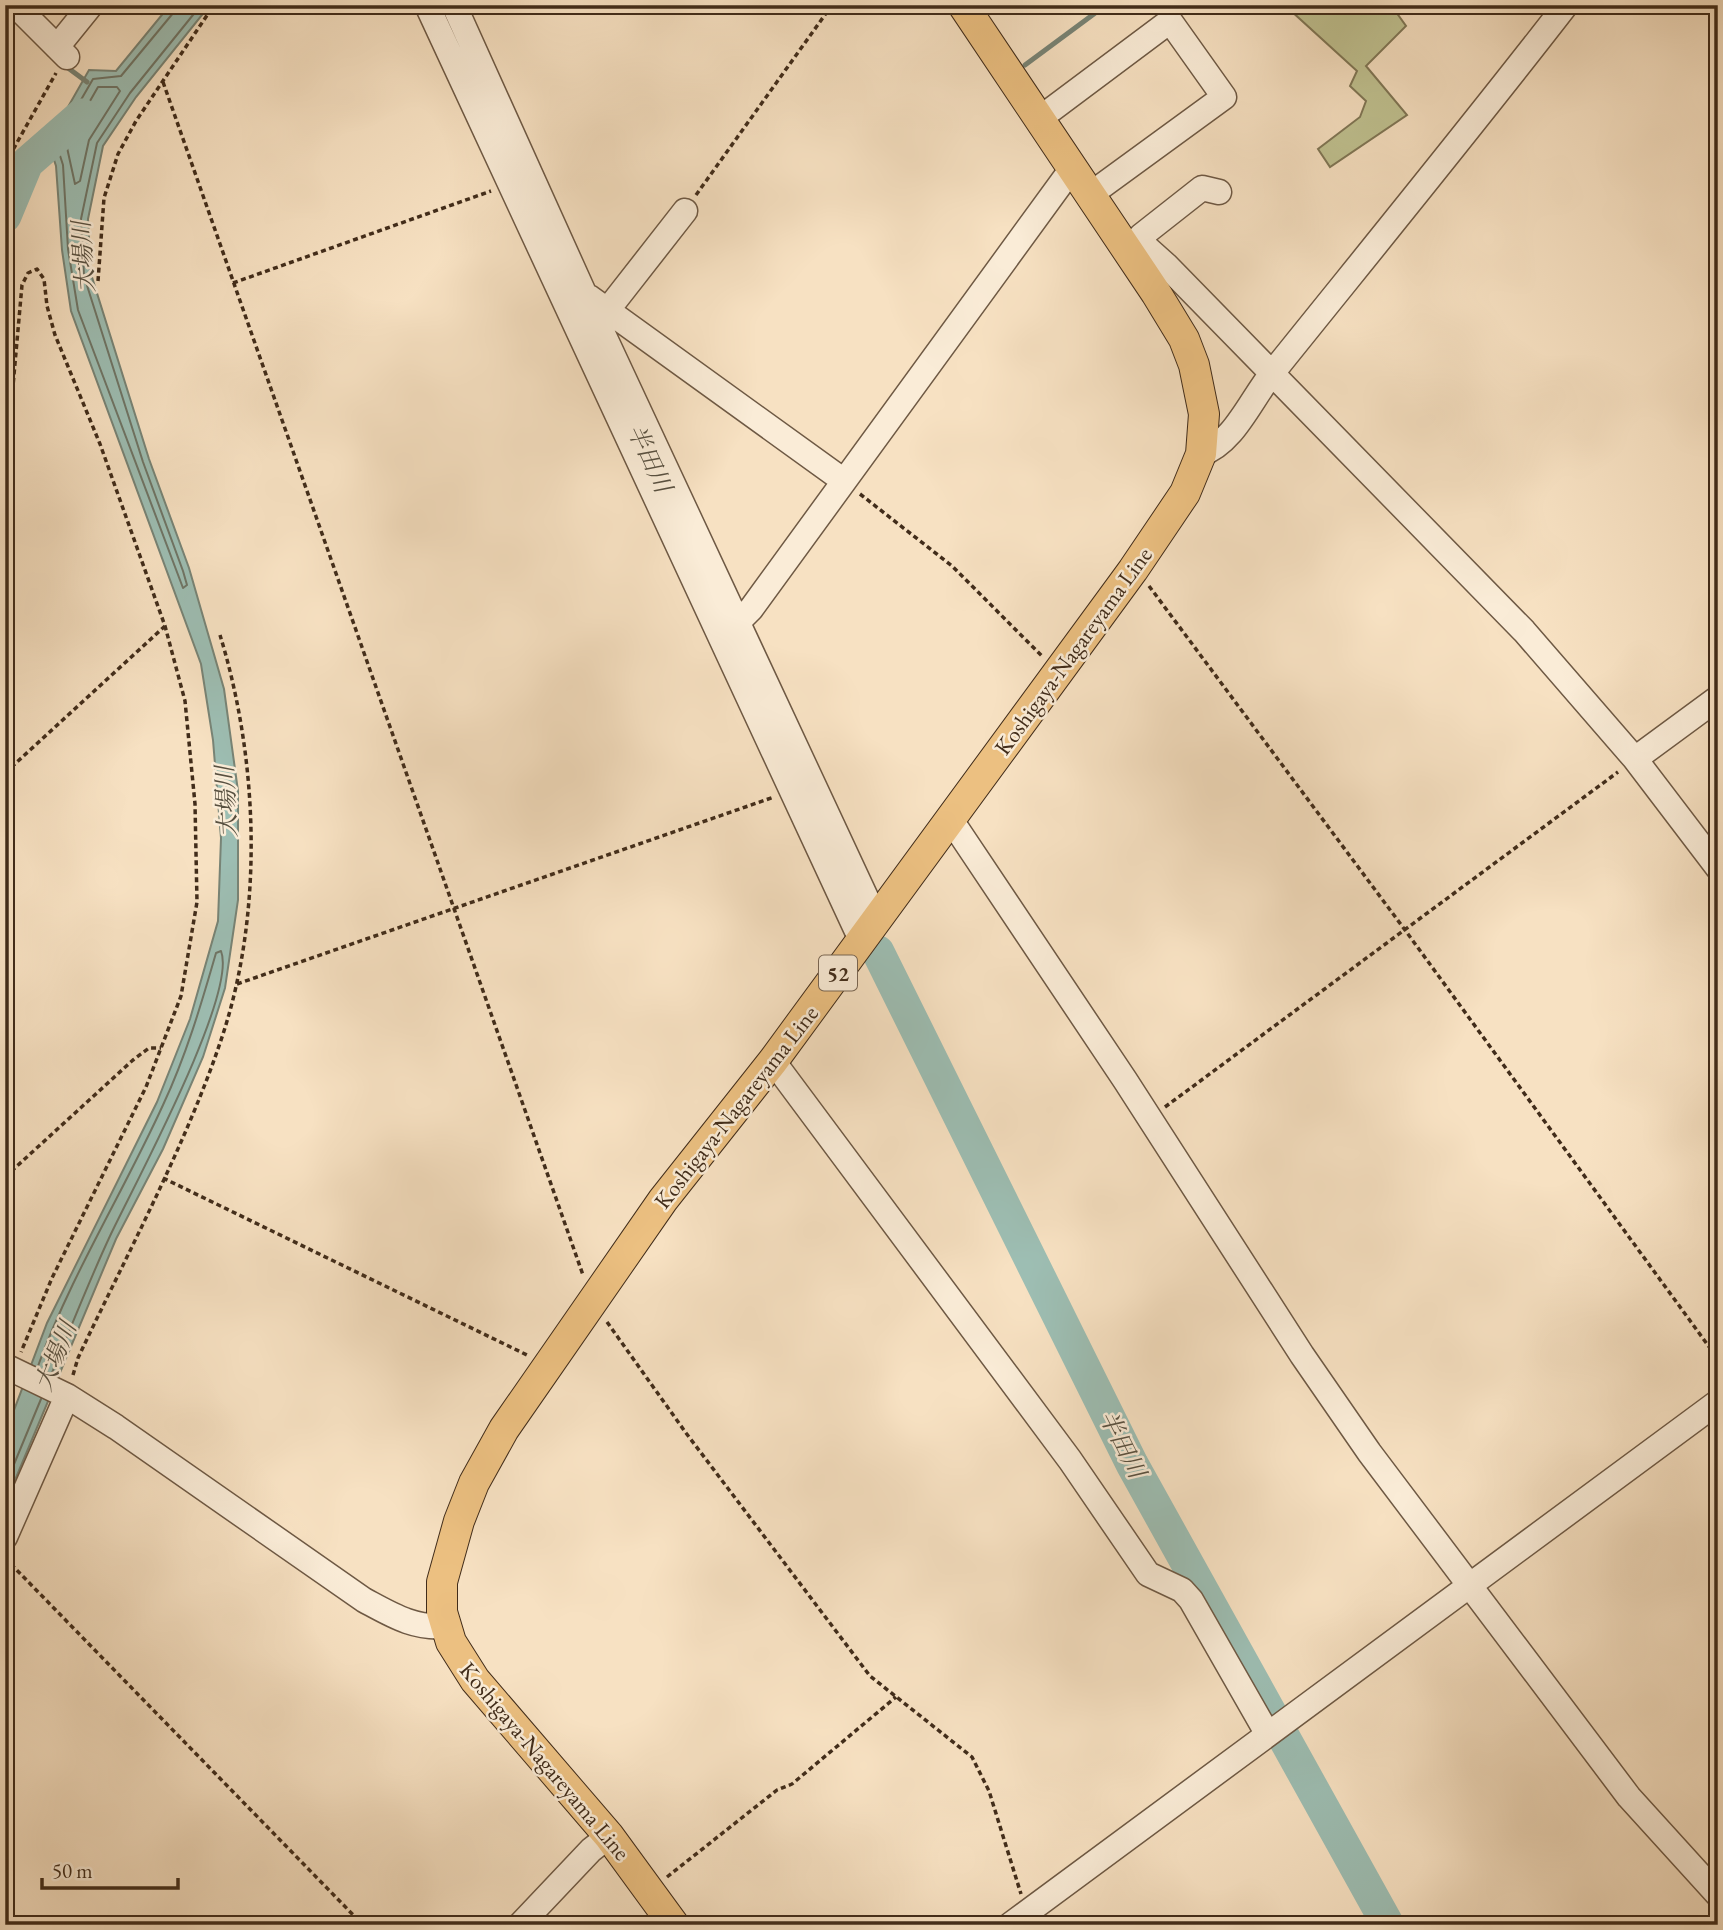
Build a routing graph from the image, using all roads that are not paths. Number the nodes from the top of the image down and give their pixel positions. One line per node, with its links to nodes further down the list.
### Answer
1 (15, 5): 2 (street)
2 (92, 5)
3 (427, 5): 13 (street)
4 (454, 5): 13 (street)
5 (963, 5): 7 (main road, Koshigaya-Nagareyama Line / 52)
6 (1566, 5): 14 (street)
7 (1039, 119): 8 (main road, Koshigaya-Nagareyama Line / 52); 10 (street)
8 (1073, 167): 10 (main road, Koshigaya-Nagareyama Line / 52); 16 (street)
9 (1219, 192): 12 (street)
10 (1091, 194): 12 (main road, Koshigaya-Nagareyama Line / 52)
11 (685, 211): 13 (street)
12 (1137, 251): 14 (street); 15 (main road, Koshigaya-Nagareyama Line / 52)
13 (596, 327): 16 (street); 17 (street)
14 (1271, 374): 15 (street); 19 (street)
15 (1201, 454): 20 (main road, Koshigaya-Nagareyama Line / 52)
16 (844, 481): 17 (street)
17 (727, 628): 22 (street); 22 (street)
18 (1718, 698): 19 (street)
19 (1635, 760): 21 (street)
20 (951, 820): 22 (main road, Koshigaya-Nagareyama Line / 52); 28 (street)
21 (1718, 868)
22 (869, 931): 23 (main road, Koshigaya-Nagareyama Line / 52)
23 (773, 1061): 29 (main road, Koshigaya-Nagareyama Line / 52); 30 (street)
24 (13, 1370): 25 (street)
25 (63, 1393): 27 (street); 29 (street)
26 (1718, 1402): 28 (street)
27 (5, 1537)
28 (1472, 1584): 30 (street); 32 (street)
29 (446, 1626): 31 (main road, Koshigaya-Nagareyama Line / 52)
30 (1274, 1729): 35 (street)
31 (609, 1836): 33 (street); 34 (main road, Koshigaya-Nagareyama Line / 52)
32 (1718, 1895)
33 (520, 1925)
34 (674, 1925)
35 (1010, 1925)

